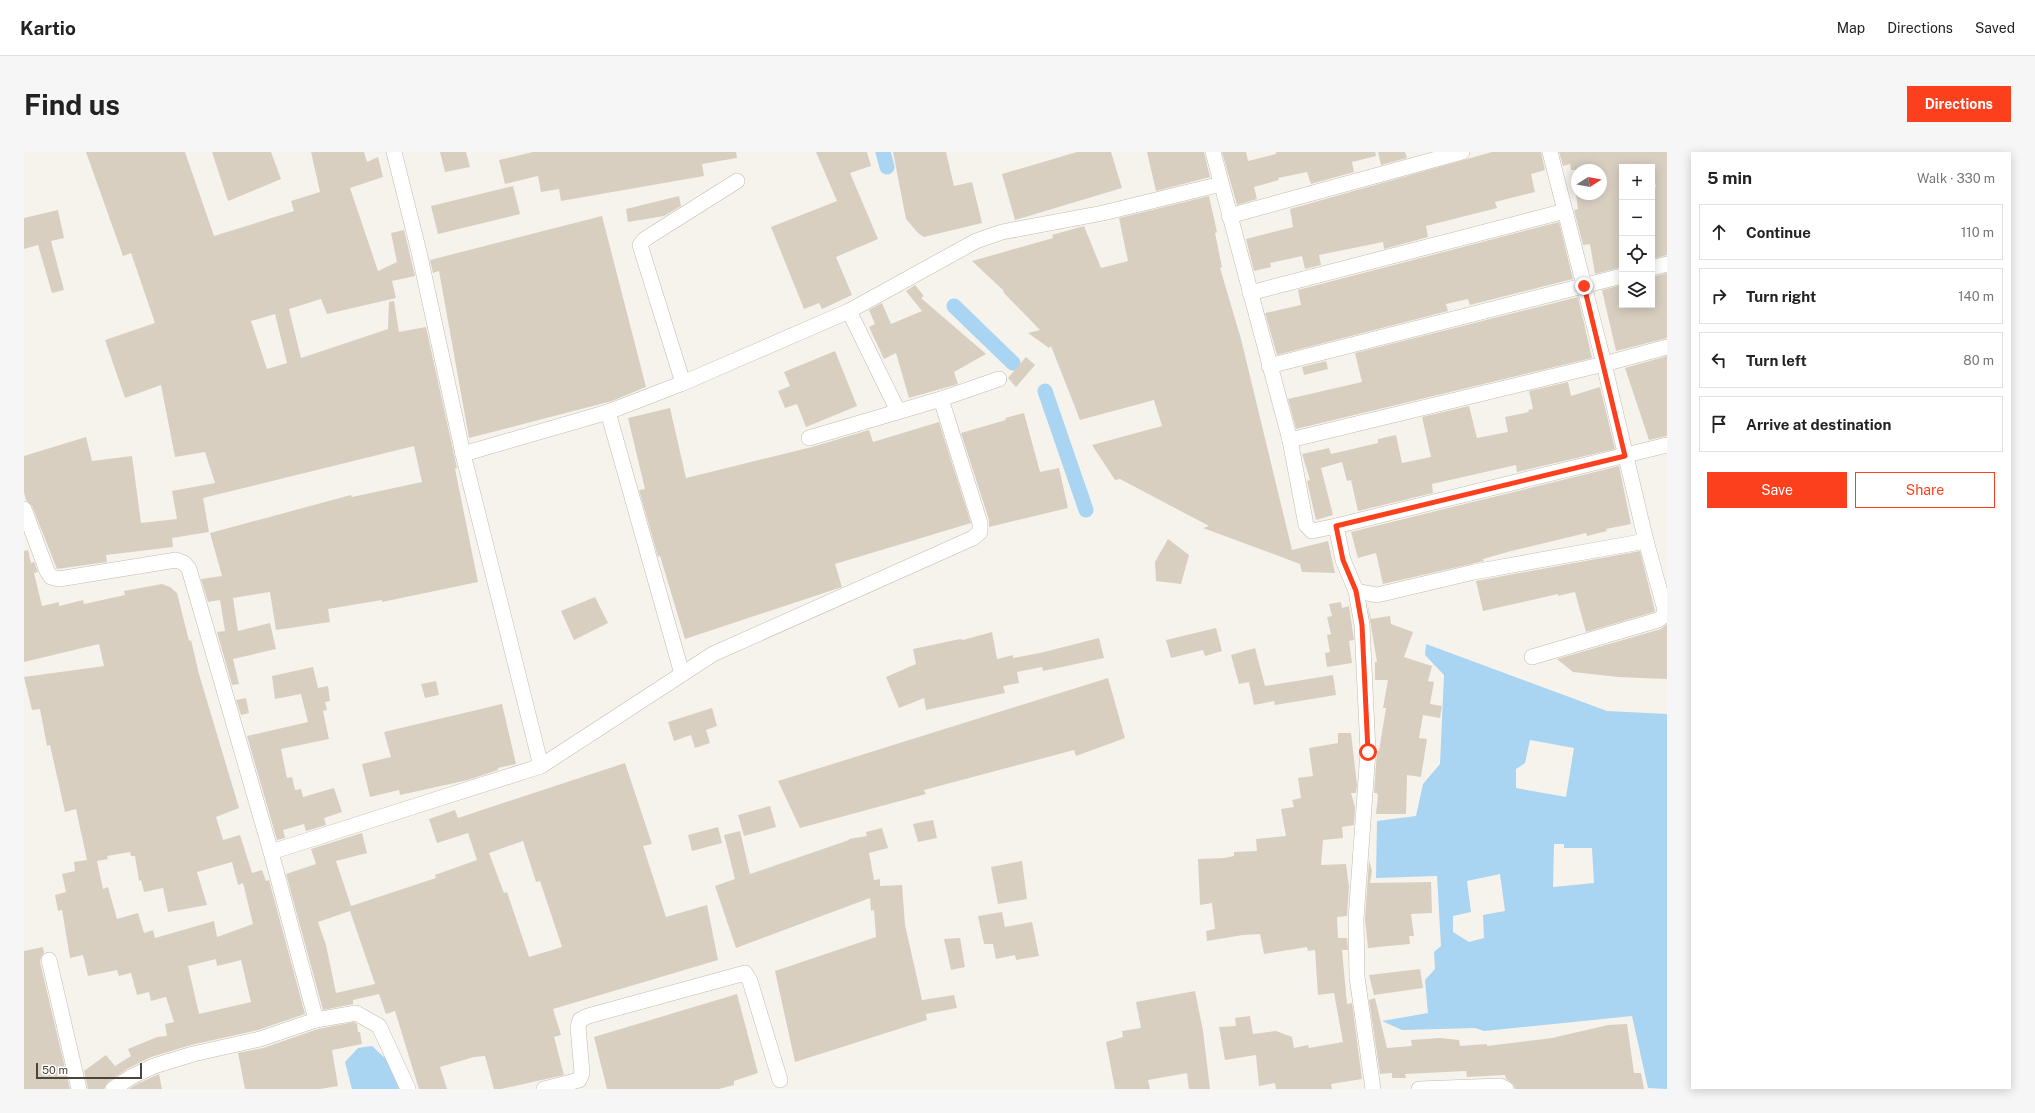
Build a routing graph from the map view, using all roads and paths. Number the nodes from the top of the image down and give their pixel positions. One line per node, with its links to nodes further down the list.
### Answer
1 (394, 152): 26 (street)
2 (1212, 152): 6 (street)
3 (1462, 152): 8 (street)
4 (1550, 152): 7 (street)
5 (737, 181): 19 (street)
6 (1221, 184): 8 (street); 14 (street)
7 (1565, 211): 12 (street); 13 (street)
8 (1229, 216): 13 (street)
9 (1667, 264): 10 (street)
10 (1655, 267)
11 (1619, 277): 12 (street)
12 (1584, 286): 16 (street); 17 (street)
13 (1250, 294): 17 (street)
14 (849, 311): 19 (street); 21 (street)
15 (1667, 347): 16 (street)
16 (1604, 364): 24 (street); 27 (street)
17 (1270, 366): 24 (street)
18 (999, 380): 20 (street)
19 (683, 383): 22 (street)
20 (941, 399): 21 (street); 33 (street)
21 (898, 411): 23 (street)
22 (608, 412): 26 (street); 33 (street)
23 (809, 438)
24 (1290, 440): 29 (street)
25 (1667, 445): 27 (street)
26 (463, 454): 34 (street)
27 (1625, 456): 29 (street); 30 (street)
28 (24, 509): 35 (street)
29 (1336, 526): 31 (street)
30 (1646, 541): 31 (street); 32 (street)
31 (1356, 595): 43 (street)
32 (1532, 657)
33 (682, 674): 34 (street)
34 (541, 766): 35 (street)
35 (271, 852): 37 (street)
36 (49, 960): 39 (street)
37 (316, 1020): 40 (street); 41 (street)
38 (780, 1080): 42 (street)
39 (79, 1089)
40 (113, 1089)
41 (408, 1089)
42 (544, 1089)
43 (1373, 1089)
44 (1419, 1089): 45 (street)
45 (1506, 1089)

